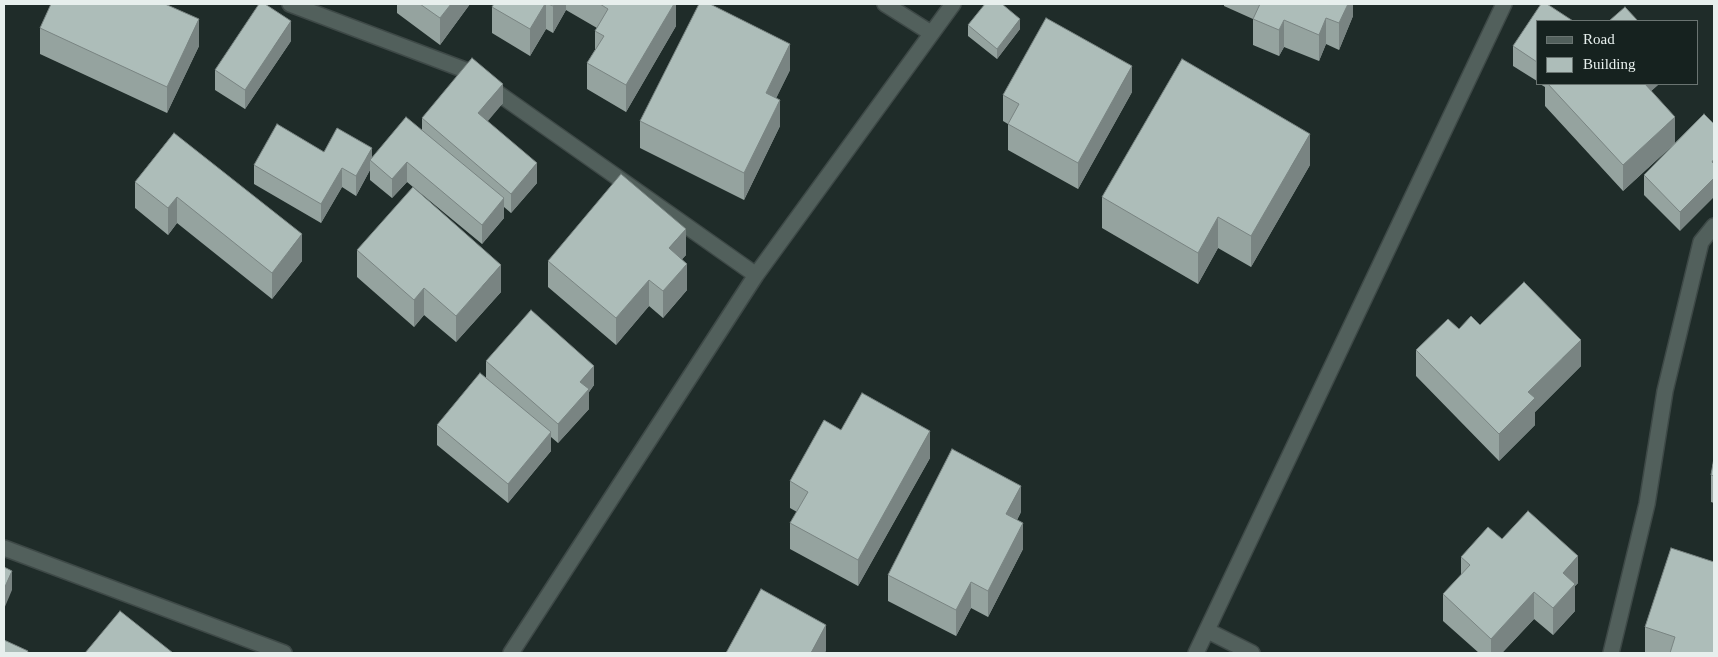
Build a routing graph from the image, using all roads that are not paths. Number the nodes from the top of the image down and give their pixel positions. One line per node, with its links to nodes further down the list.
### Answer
1 (290, 4): 7 (street)
2 (885, 4): 5 (street)
3 (953, 4): 5 (street)
4 (1504, 4): 9 (street)
5 (931, 33): 7 (street)
6 (1714, 226): 14 (street)
7 (756, 275): 11 (street)
8 (4, 548): 10 (street)
9 (1208, 631): 12 (street); 13 (street)
10 (279, 652)
11 (511, 653)
12 (1196, 653)
13 (1252, 653)
14 (1611, 653)

